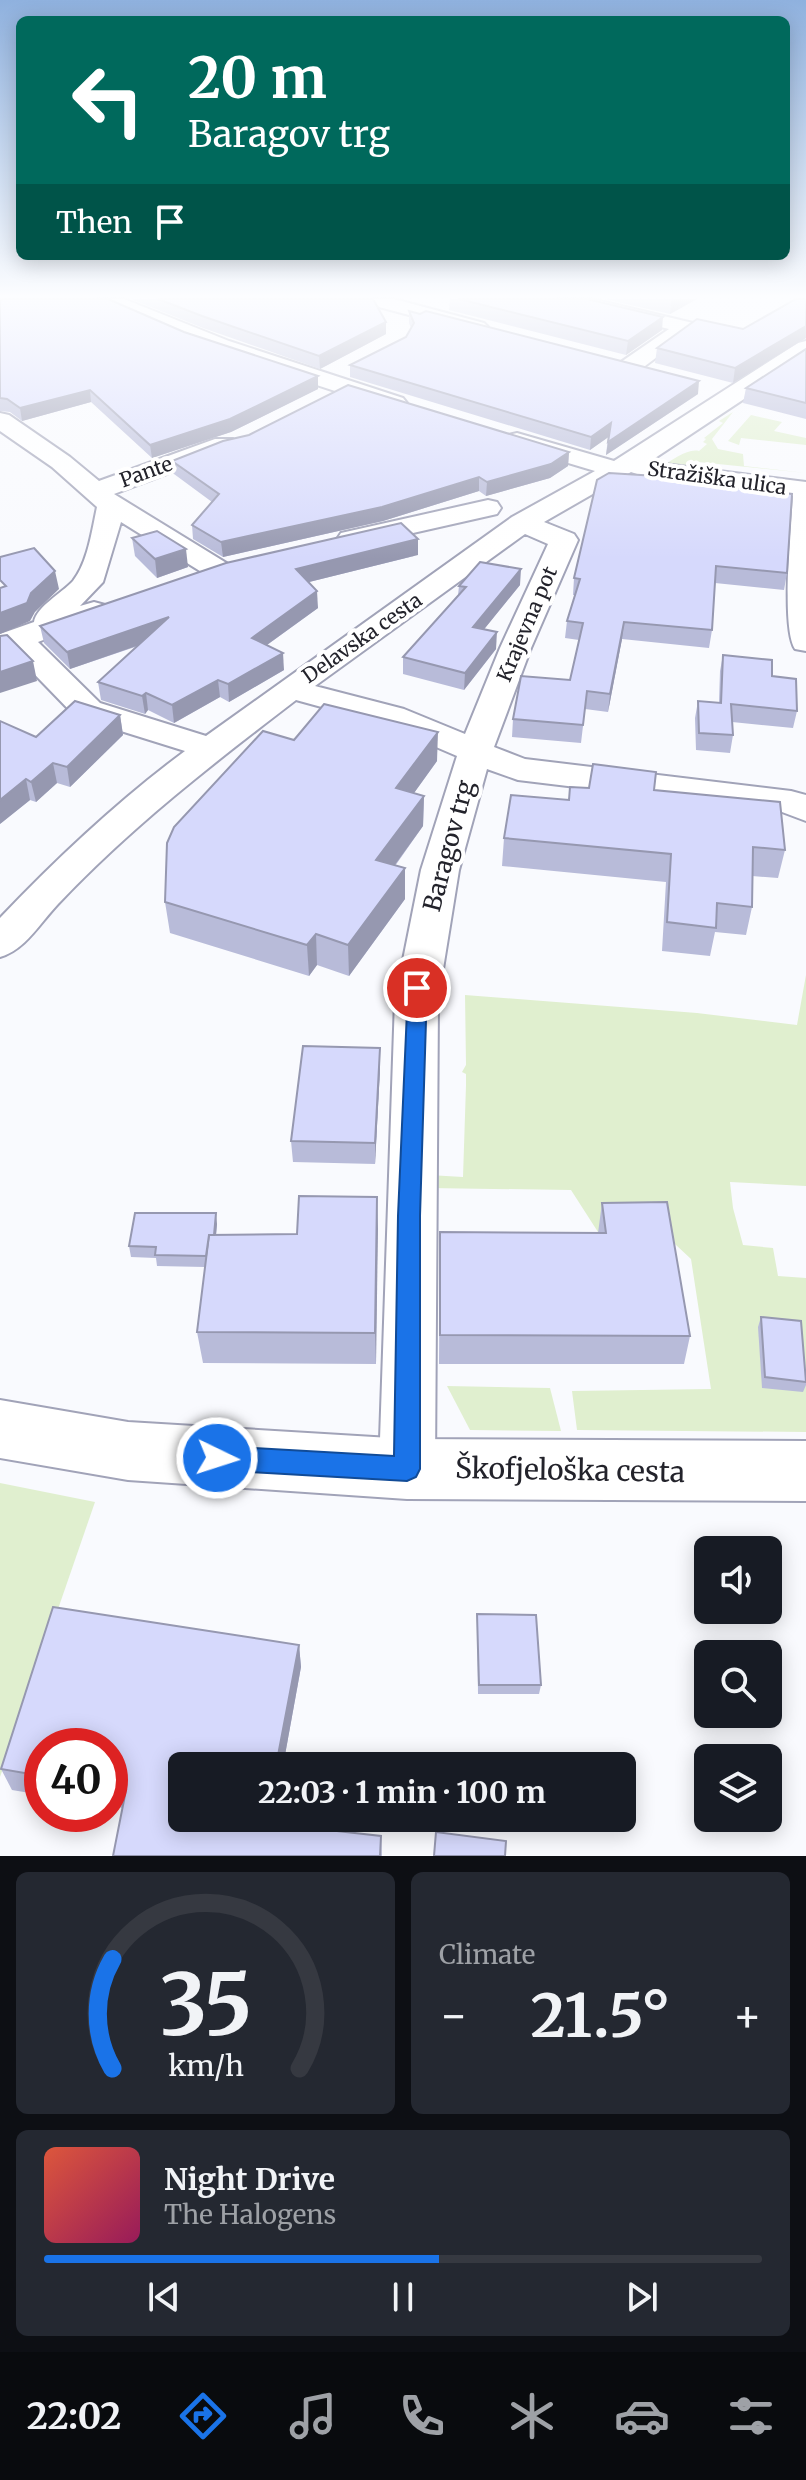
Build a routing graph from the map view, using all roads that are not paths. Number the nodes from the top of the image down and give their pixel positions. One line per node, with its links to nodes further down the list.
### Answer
1 (310, 386): 5 (street)
2 (325, 386): 5 (street)
3 (750, 386): 6 (street, Delavska cesta)
4 (711, 387): 6 (street)
5 (320, 390): 7 (street)
6 (738, 394): 11 (street, Delavska cesta)
7 (420, 410)
8 (0, 420): 13 (street, Pante)
9 (491, 432): 11 (street, Stražiška ulica)
10 (240, 441): 13 (street, Pante)
11 (622, 466): 12 (street, Stražiška ulica); 15 (street, Delavska cesta)
12 (806, 490): 22 (street)
13 (104, 498): 18 (street, Pante); 21 (street, Pante)
14 (488, 508): 16 (street)
15 (522, 523): 23 (street, Delavska cesta); 25 (street, Krajevna pot)
16 (323, 546)
17 (248, 563): 18 (street)
18 (218, 570): 19 (street)
19 (188, 580)
20 (113, 605): 21 (street)
21 (18, 638): 24 (street)
22 (806, 642)
23 (290, 689): 24 (street, Delavska cesta); 25 (street, Baragov trg)
24 (210, 748): 27 (street, Delavska cesta)
25 (474, 751): 26 (street, Baragov trg); 29 (street, Baragov trg)
26 (806, 810)
27 (0, 943)
28 (0, 1429): 29 (street, Škofjeloška cesta)
29 (407, 1469): 30 (street, Škofjeloška cesta)
30 (806, 1471)

